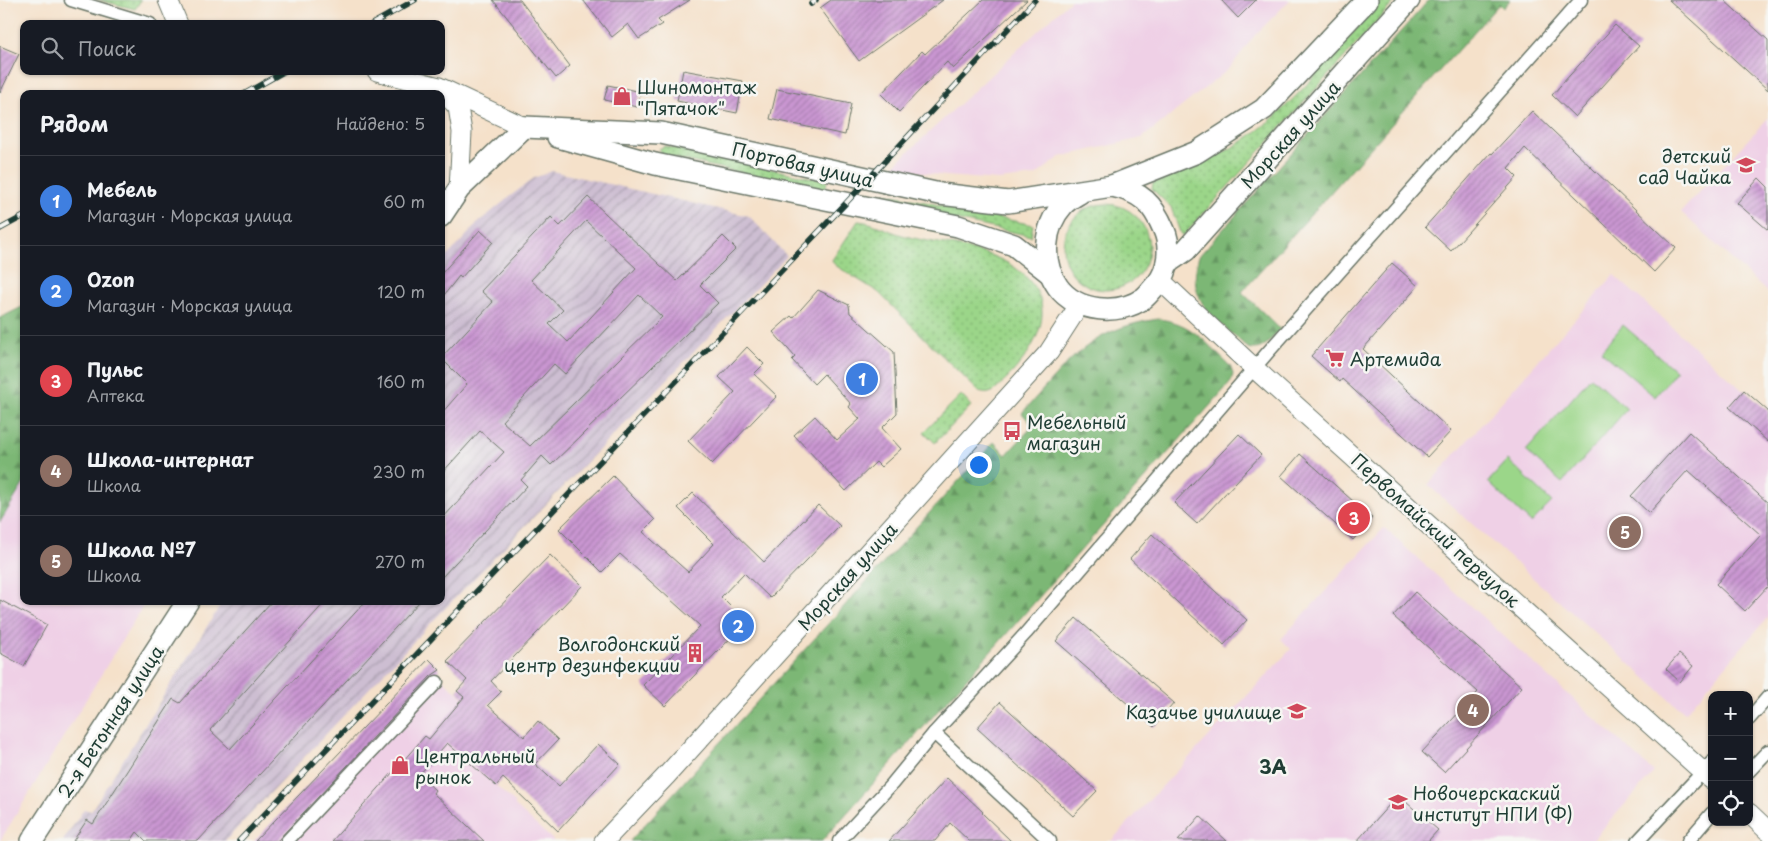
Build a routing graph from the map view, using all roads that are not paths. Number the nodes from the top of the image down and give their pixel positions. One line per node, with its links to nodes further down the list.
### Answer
1 (72, 0): 6 (street)
2 (168, 0): 7 (street)
3 (1367, 0): 15 (main road, Морская улица)
4 (1409, 0): 19 (main road, Морская улица)
5 (1581, 0): 22 (street)
6 (137, 20)
7 (176, 20)
8 (392, 75): 9 (street, Портовая улица)
9 (439, 87): 10 (street); 12 (street, Портовая улица)
10 (442, 90)
11 (445, 93): 16 (street)
12 (524, 128): 13 (main road, Портовая улица); 14 (main road, Портовая улица); 16 (main road)
13 (661, 133): 14 (main road); 17 (main road, Портовая улица)
14 (655, 164): 20 (main road, Портовая улица)
15 (1112, 186): 17 (main road); 19 (main road)
16 (459, 190): 18 (main road)
17 (1081, 192): 20 (main road)
18 (445, 210)
19 (1164, 272): 21 (main road); 22 (street, Первомайский переулок)
20 (1051, 274): 21 (main road)
21 (1080, 304): 37 (street, Морская улица)
22 (1254, 368): 27 (street); 30 (street, Первомайский переулок)
23 (185, 605): 35 (main road, 2-я Бетонная улица)
24 (437, 682): 36 (street)
25 (1768, 697): 26 (street)
26 (1753, 714)
27 (934, 733): 38 (street); 39 (street)
28 (1768, 751): 29 (street)
29 (1753, 767)
30 (1708, 770)
31 (1708, 772): 40 (street)
32 (1753, 817): 34 (street)
33 (1708, 818): 41 (street)
34 (1768, 831)
35 (32, 841)
36 (286, 841)
37 (604, 841)
38 (839, 841)
39 (1050, 841)
40 (1638, 841)
41 (1688, 841)

